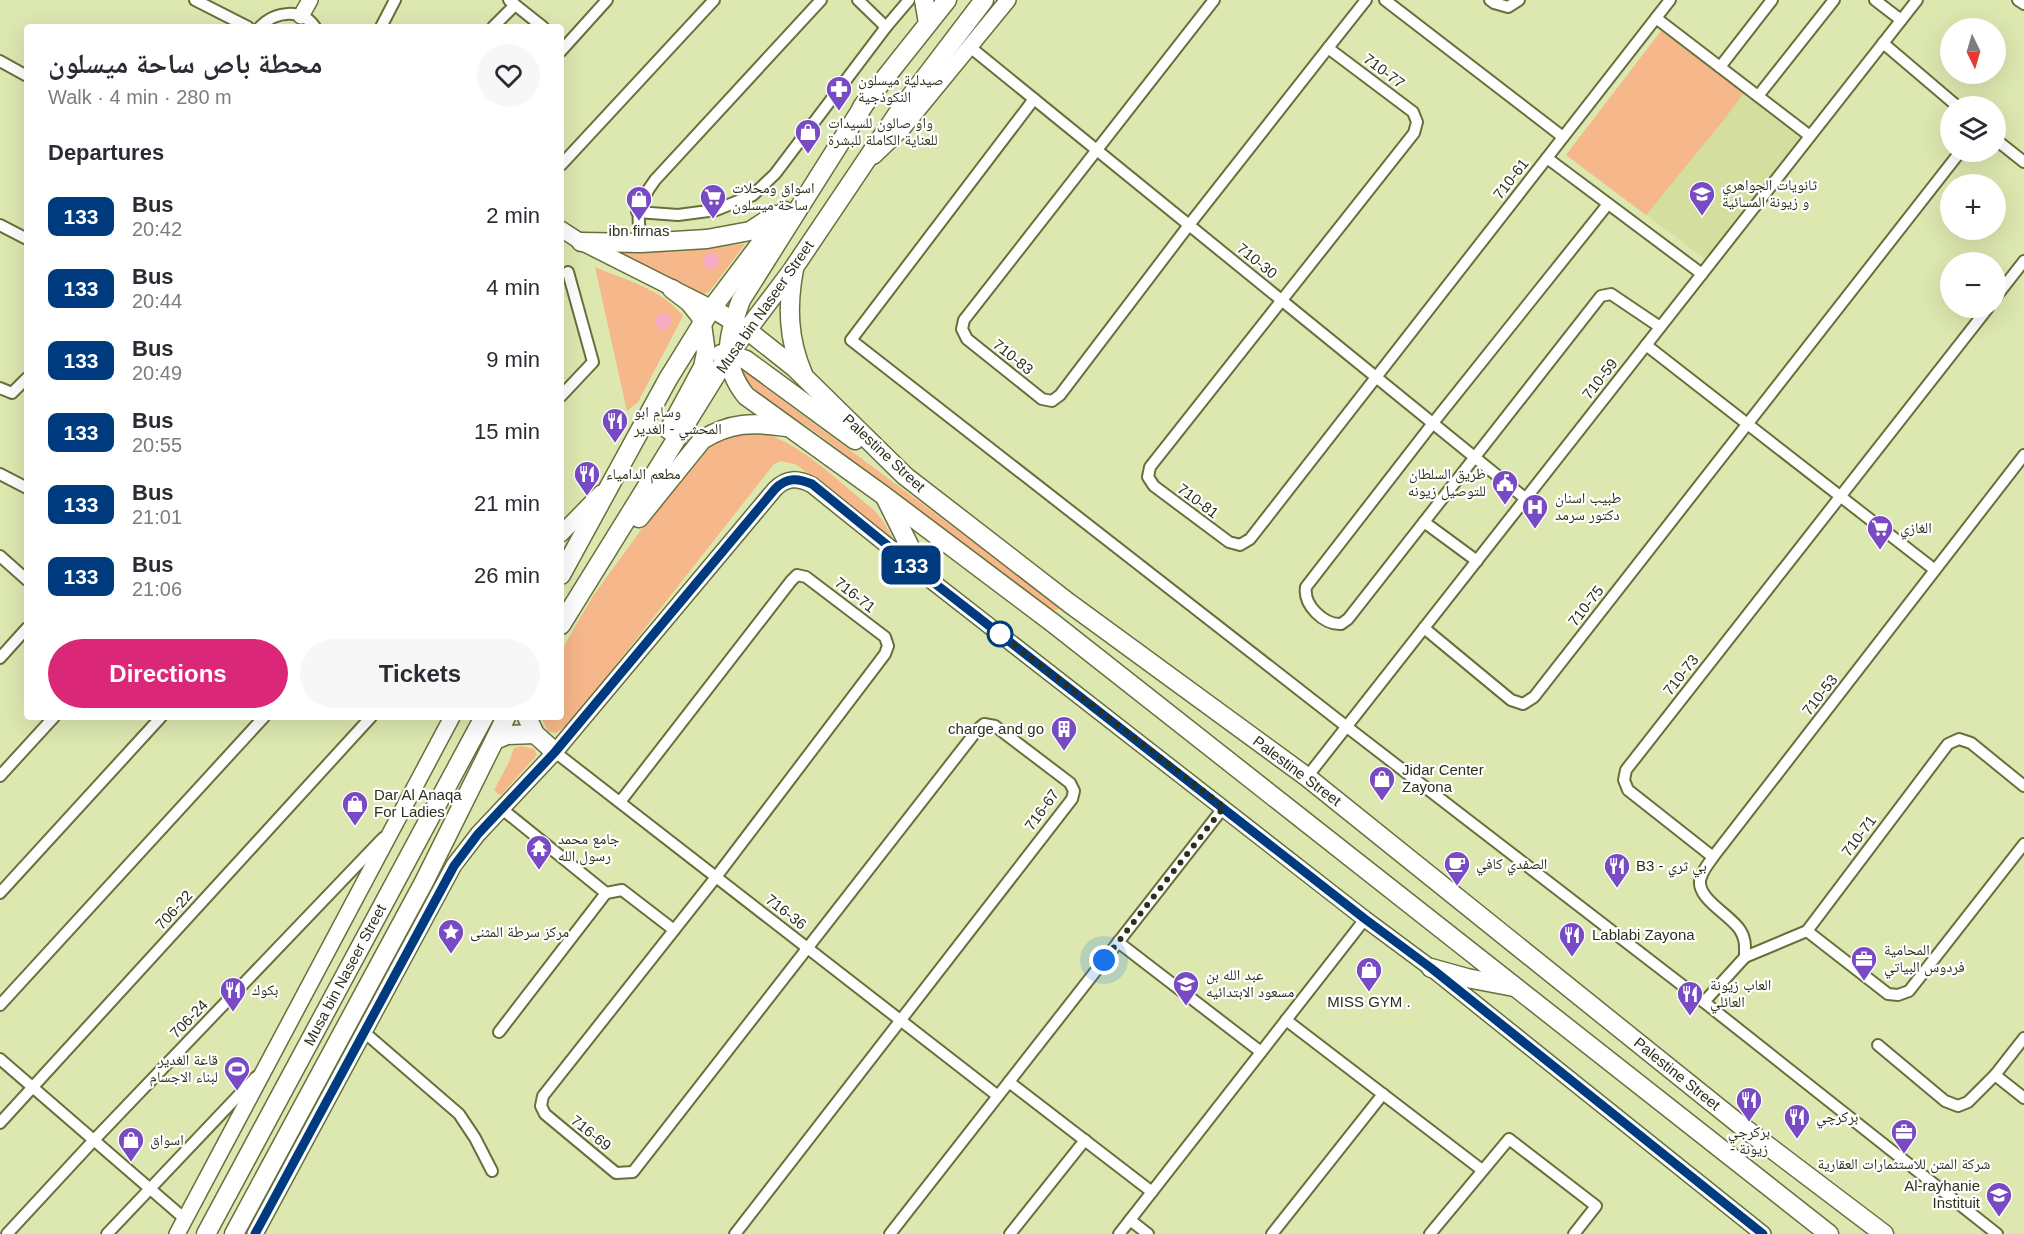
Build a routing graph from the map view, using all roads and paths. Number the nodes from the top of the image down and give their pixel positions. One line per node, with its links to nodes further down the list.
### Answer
1 (195, 0): 30 (street)
2 (310, 0): 26 (street)
3 (395, 0): 33 (street)
4 (607, 0): 38 (street)
5 (714, 0): 53 (street)
6 (821, 0): 59 (street)
7 (858, 0): 36 (street)
8 (909, 0): 36 (street)
9 (924, 0): 29 (main road)
10 (947, 0): 29 (main road)
11 (984, 0): 56 (main road, Musa bin Naseer Street)
12 (1008, 0): 39 (street)
13 (1214, 0): 51 (street)
14 (1366, 0): 40 (street)
15 (1385, 0): 49 (street)
16 (1490, 0): 17 (street)
17 (1519, 0)
18 (1670, 0): 27 (street, 710-61)
19 (1772, 0): 42 (street)
20 (1834, 0): 44 (street)
21 (1875, 0): 28 (street)
22 (1917, 0): 28 (street, 710-59)
23 (2018, 0): 25 (street)
24 (512, 2): 34 (street); 35 (street)
25 (2024, 4)
26 (301, 16): 31 (street); 32 (street)
27 (1656, 18): 42 (street); 49 (street, 710-61)
28 (1901, 20): 37 (street, 710-59)
29 (928, 23): 46 (main road)
30 (242, 24)
31 (264, 24)
32 (311, 24)
33 (383, 24)
34 (495, 24)
35 (539, 24)
36 (886, 27): 59 (street)
37 (1883, 43): 45 (street); 48 (street, 710-59)
38 (564, 45)
39 (970, 47): 47 (street, 710-30); 56 (street)
40 (1328, 48): 61 (street); 72 (street, 710-77)
41 (0, 62): 43 (street)
42 (1720, 67): 44 (street)
43 (24, 74)
44 (1758, 96): 48 (street)
45 (1945, 96)
46 (869, 97): 58 (main road); 75 (main road)
47 (1034, 99): 51 (street, 710-30); 121 (street)
48 (1810, 136): 68 (street, 710-59)
49 (1563, 137): 52 (street, 710-61)
50 (2006, 148): 55 (street)
51 (1096, 149): 61 (street, 710-30); 61 (street, 710-83)
52 (1547, 158): 57 (street); 80 (street, 710-61)
53 (564, 162)
54 (1952, 162): 87 (street, 710-75)
55 (2024, 162)
56 (863, 165): 67 (main road, Musa bin Naseer Street)
57 (1608, 204): 68 (street); 86 (street)
58 (789, 206): 65 (main road); 73 (main road)
59 (637, 212): 65 (street)
60 (0, 225): 63 (street)
61 (1189, 225): 72 (street, 710-30)
62 (564, 231): 64 (street)
63 (24, 237)
64 (581, 242): 65 (main road); 71 (street)
65 (641, 243)
66 (2024, 261): 70 (street)
67 (795, 266): 75 (main road, Musa bin Naseer Street); 81 (main road)
68 (1702, 274): 76 (street, 710-59)
69 (565, 276): 85 (street)
70 (2006, 284)
71 (672, 289): 73 (main road)
72 (1282, 301): 80 (street, 710-30); 80 (street, 710-81)
73 (707, 316): 75 (main road, Palestine Street); 78 (main road); 82 (main road)
74 (1980, 318): 96 (street, 710-73)
75 (740, 326): 79 (main road, Musa bin Naseer Street); 81 (main road, Palestine Street)
76 (1660, 327): 77 (street, 710-59); 89 (street)
77 (1646, 345): 87 (street); 97 (street, 710-59)
78 (706, 353): 79 (main road); 82 (main road); 106 (main road)
79 (729, 354): 88 (main road, Palestine Street); 92 (main road); 106 (main road, Musa bin Naseer Street)
80 (1376, 377): 86 (street, 710-30)
81 (805, 378): 92 (main road, Palestine Street)
82 (668, 379): 93 (main road)
83 (24, 381): 84 (street)
84 (0, 388)
85 (564, 393)
86 (1433, 423): 89 (street, 710-30); 98 (street)
87 (1748, 424): 96 (street); 110 (street, 710-75)
88 (793, 428): 95 (main road, Palestine Street); 106 (main road)
89 (1475, 457): 97 (street, 710-30); 98 (street)
90 (2023, 458): 103 (street, 710-53)
91 (0, 474): 94 (street)
92 (905, 476): 107 (main road, Palestine Street)
93 (609, 485): 99 (street); 102 (main road)
94 (24, 486)
95 (883, 495): 104 (main road); 109 (main road, Palestine Street)
96 (1840, 496): 103 (street); 133 (street, 710-73)
97 (1526, 499): 101 (street, 710-59)
98 (1424, 522): 101 (street)
99 (564, 531)
100 (2, 559): 105 (street)
101 (1477, 561): 110 (street, 710-59)
102 (564, 569)
103 (1935, 570): 133 (street, 710-53)
104 (924, 575): 124 (street); 129 (street)
105 (24, 577)
106 (589, 580): 108 (main road, Musa bin Naseer Street)
107 (1069, 603): 109 (main road); 126 (main road, Palestine Street)
108 (564, 620)
109 (1053, 623): 144 (main road, Palestine Street)
110 (1424, 628): 121 (street, 710-59)
111 (24, 631): 112 (street)
112 (0, 658)
113 (51, 720): 125 (street)
114 (158, 720): 135 (street)
115 (261, 720): 146 (street)
116 (367, 720): 158 (street, 706-22)
117 (450, 720): 131 (street)
118 (482, 720): 180 (main road, Musa bin Naseer Street)
119 (505, 720): 123 (main road, Musa bin Naseer Street)
120 (528, 720): 122 (main road)
121 (1347, 727): 126 (street, 710-59); 145 (street)
122 (535, 734): 123 (main road); 124 (main road)
123 (495, 740): 175 (main road, Musa bin Naseer Street)
124 (555, 752): 128 (street, 716-36); 130 (street)
125 (0, 776)
126 (1307, 777): 163 (main road, Palestine Street)
127 (2024, 786): 139 (street, 710-71)
128 (620, 802): 134 (street, 716-36); 134 (street, 716-71)
129 (1224, 807): 137 (street); 140 (street)
130 (502, 808): 136 (street); 149 (street)
131 (393, 827): 155 (street); 164 (street, 706-24)
132 (2024, 844): 139 (street)
133 (1713, 857): 142 (street, 710-53)
134 (716, 877): 138 (street, 716-69); 141 (street, 716-36)
135 (0, 893)
136 (606, 893): 138 (street); 150 (street)
137 (1365, 919): 143 (street); 148 (street)
138 (674, 930): 141 (street, 716-69)
139 (1807, 931): 142 (street)
140 (1118, 942): 153 (street); 157 (street)
141 (807, 948): 147 (street, 716-36); 147 (street, 716-67)
142 (1745, 957): 145 (street)
143 (1431, 968): 144 (main road); 190 (street)
144 (1516, 988): 167 (main road, Palestine Street)
145 (1704, 1002): 193 (street)
146 (0, 1005)
147 (900, 1020): 160 (street, 716-36); 183 (street)
148 (1286, 1020): 153 (street); 159 (street)
149 (364, 1032): 170 (street); 182 (street)
150 (499, 1032)
151 (2024, 1038): 156 (street)
152 (1878, 1046): 156 (street)
153 (1261, 1052): 172 (street)
154 (0, 1059): 158 (street)
155 (263, 1070): 171 (street); 173 (street)
156 (1995, 1075): 161 (street)
157 (1009, 1082): 160 (street); 165 (street)
158 (33, 1088): 162 (street, 706-22); 164 (street)
159 (1383, 1094): 168 (street); 187 (street)
160 (998, 1096): 176 (street)
161 (2024, 1098)
162 (0, 1123)
163 (1739, 1124): 166 (main road, Palestine Street); 167 (main road)
164 (94, 1140): 171 (street); 177 (street, 706-24)
165 (1085, 1140): 172 (street); 184 (street)
166 (1766, 1144): 169 (main road); 192 (main road, Palestine Street)
167 (1718, 1147): 169 (main road, Palestine Street)
168 (1482, 1170): 188 (street); 189 (street)
169 (1746, 1170): 191 (main road, Palestine Street)
170 (492, 1171)
171 (149, 1188): 173 (street); 178 (street)
172 (1152, 1192): 174 (street)
173 (185, 1219): 179 (street)
174 (1130, 1220): 185 (street); 186 (street)
175 (245, 1225): 181 (main road, Musa bin Naseer Street)
176 (894, 1233)
177 (8, 1234)
178 (107, 1234)
179 (177, 1234)
180 (206, 1234)
181 (234, 1234)
182 (255, 1234)
183 (735, 1234)
184 (1010, 1234)
185 (1119, 1234)
186 (1148, 1234)
187 (1272, 1234)
188 (1430, 1234)
189 (1575, 1234)
190 (1763, 1234)
191 (1829, 1234)
192 (1884, 1234)
193 (1996, 1234)

